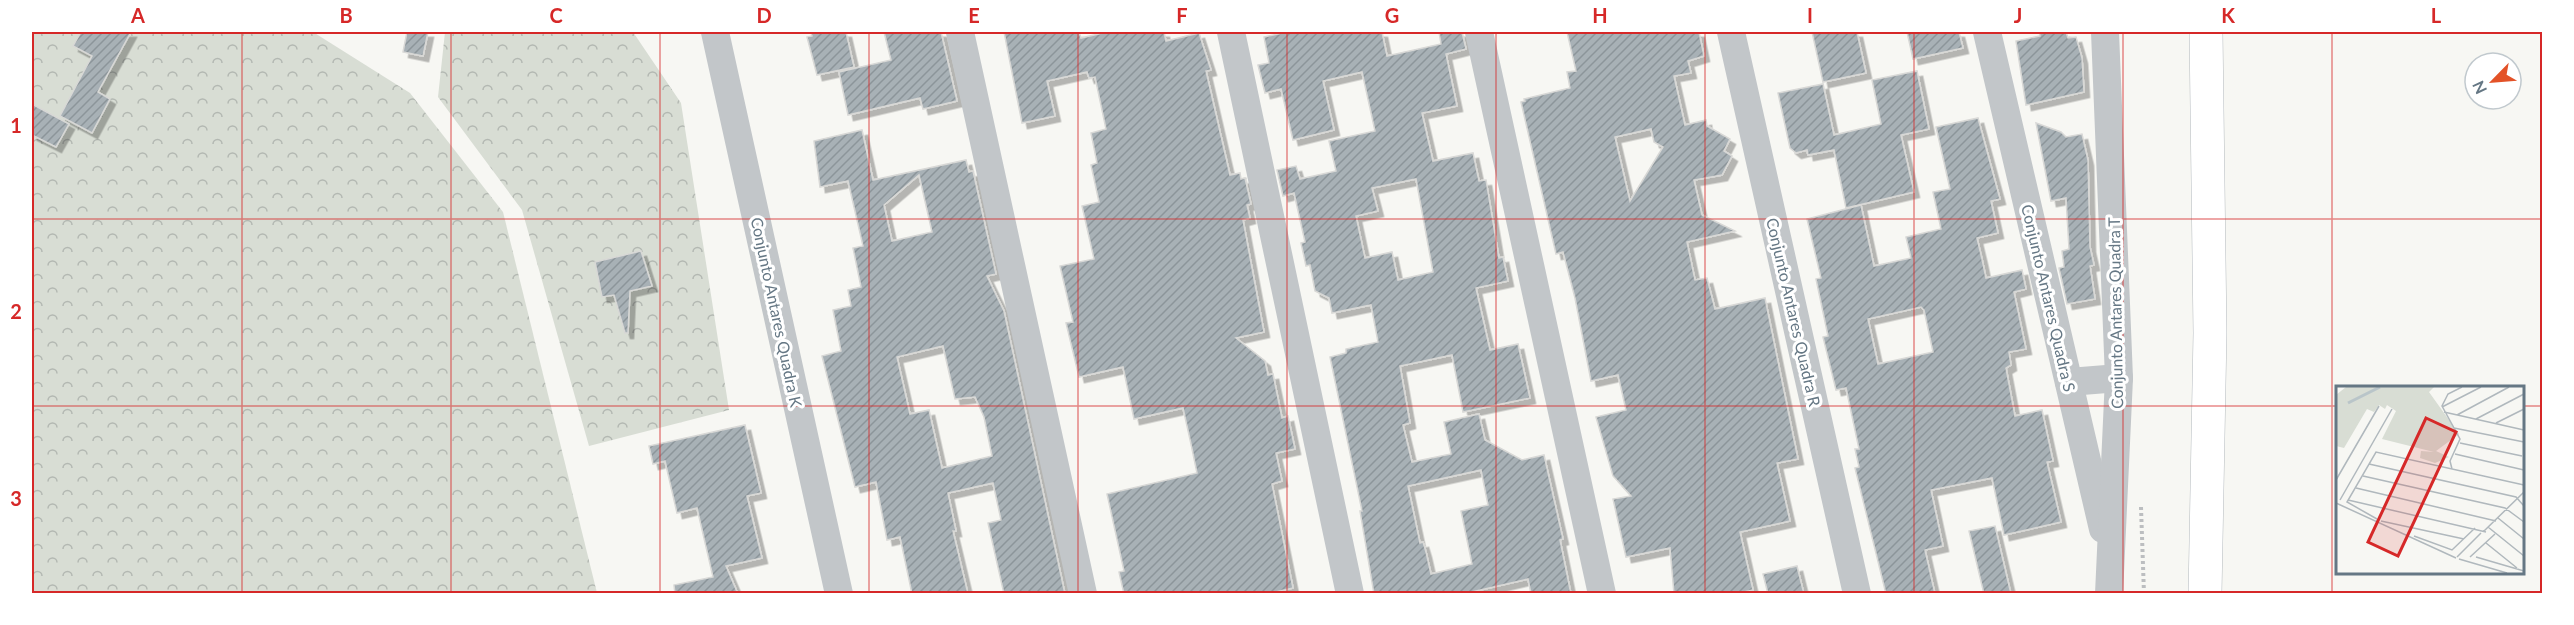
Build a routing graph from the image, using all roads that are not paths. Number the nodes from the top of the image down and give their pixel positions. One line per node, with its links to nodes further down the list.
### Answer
1 (715, 32): 12 (street, Conjunto Antares Quadra K)
2 (960, 32): 13 (street)
3 (1231, 32): 14 (street)
4 (1479, 32): 15 (street)
5 (1731, 32): 16 (street, Conjunto Antares Quadra R)
6 (1987, 32): 10 (street, Conjunto Antares Quadra S)
7 (2105, 32): 9 (street, Conjunto Antares Quadra T)
8 (2206, 32): 18 (main road)
9 (2119, 378): 10 (street); 11 (street, Conjunto Antares Quadra T)
10 (2069, 382): 11 (street, Conjunto Antares Quadra S)
11 (2110, 564): 17 (street, Conjunto Antares Quadra T)
12 (838, 594)
13 (1083, 594)
14 (1350, 594)
15 (1602, 594)
16 (1857, 594)
17 (2109, 594)
18 (2205, 594)

